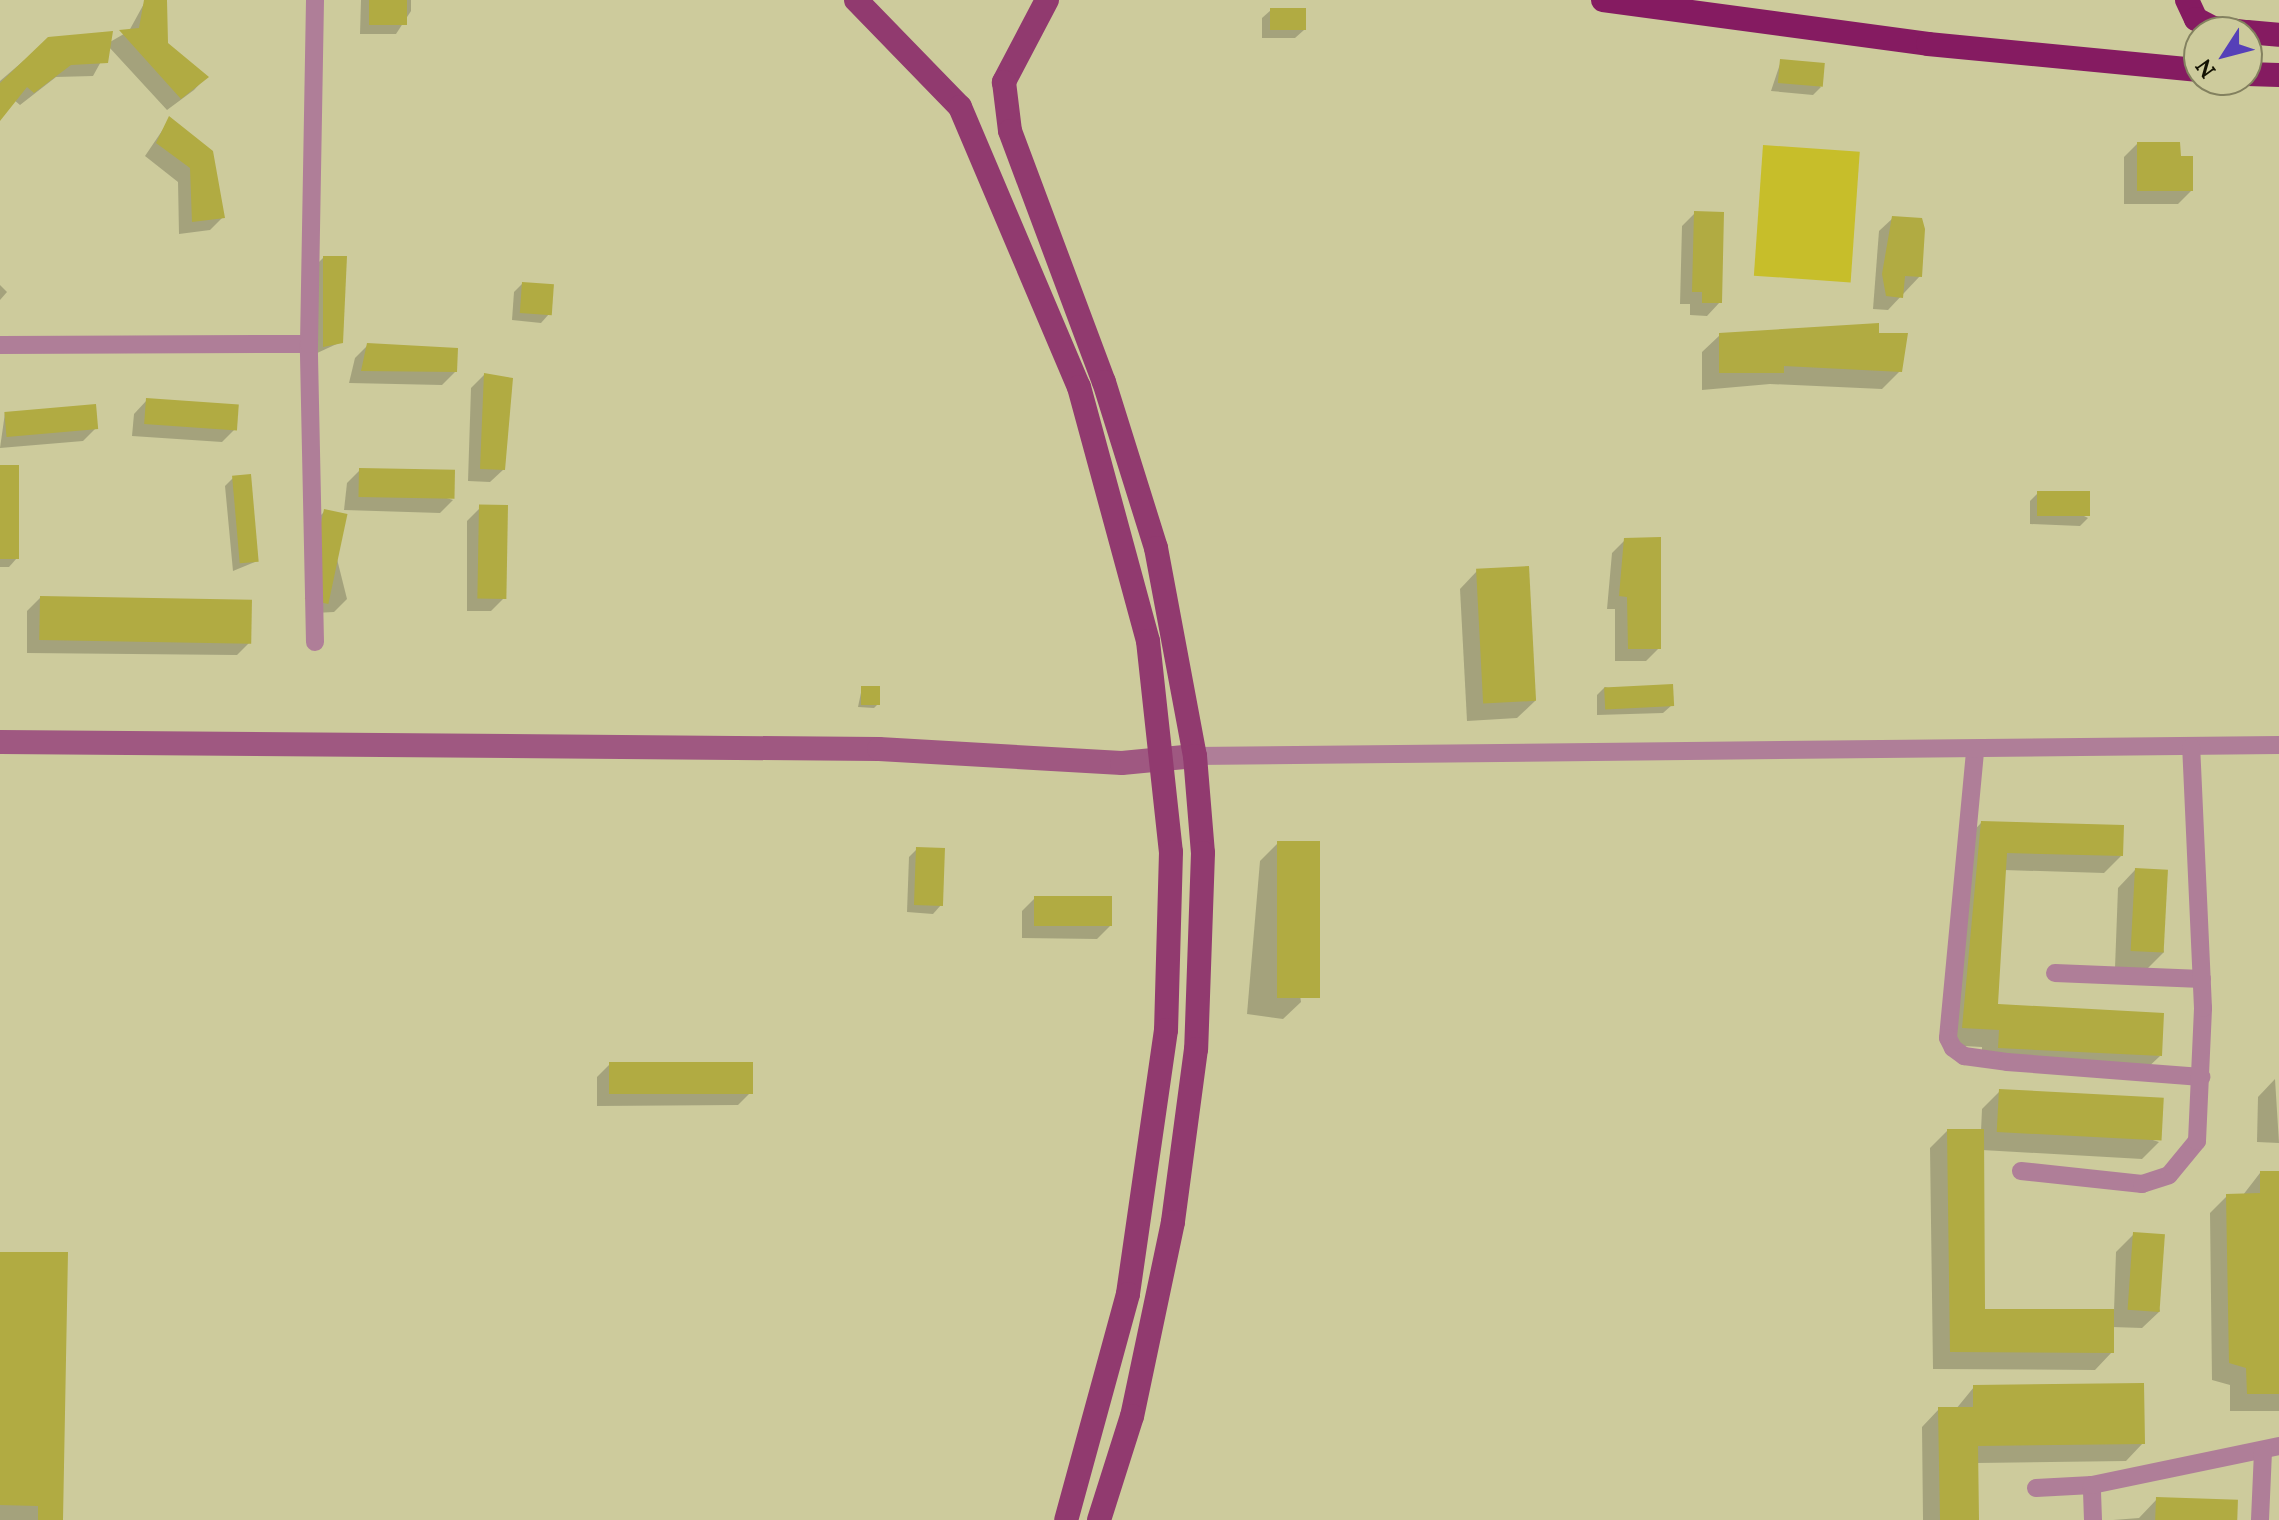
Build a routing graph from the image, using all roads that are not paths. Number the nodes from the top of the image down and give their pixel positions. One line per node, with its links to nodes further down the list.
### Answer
1 (315, 0): 6 (street)
2 (856, 0): 14 (main road)
3 (1047, 0): 13 (main road)
4 (1603, 0): 5 (highway)
5 (2183, 68)
6 (309, 344): 7 (street); 8 (street)
7 (0, 345)
8 (315, 642)
9 (0, 742): 14 (street)
10 (2279, 745): 11 (street)
11 (2191, 747): 12 (street); 16 (street)
12 (1975, 752): 13 (street); 17 (street)
13 (1195, 756): 14 (street); 23 (main road)
14 (1163, 759): 22 (main road)
15 (2055, 973): 16 (street)
16 (2202, 979): 17 (street)
17 (2201, 1077): 18 (street)
18 (2021, 1171)
19 (2271, 1448): 20 (street); 25 (street)
20 (2092, 1485): 21 (street); 24 (street)
21 (2036, 1488)
22 (1066, 1520)
23 (1099, 1520)
24 (2093, 1520)
25 (2260, 1520)

